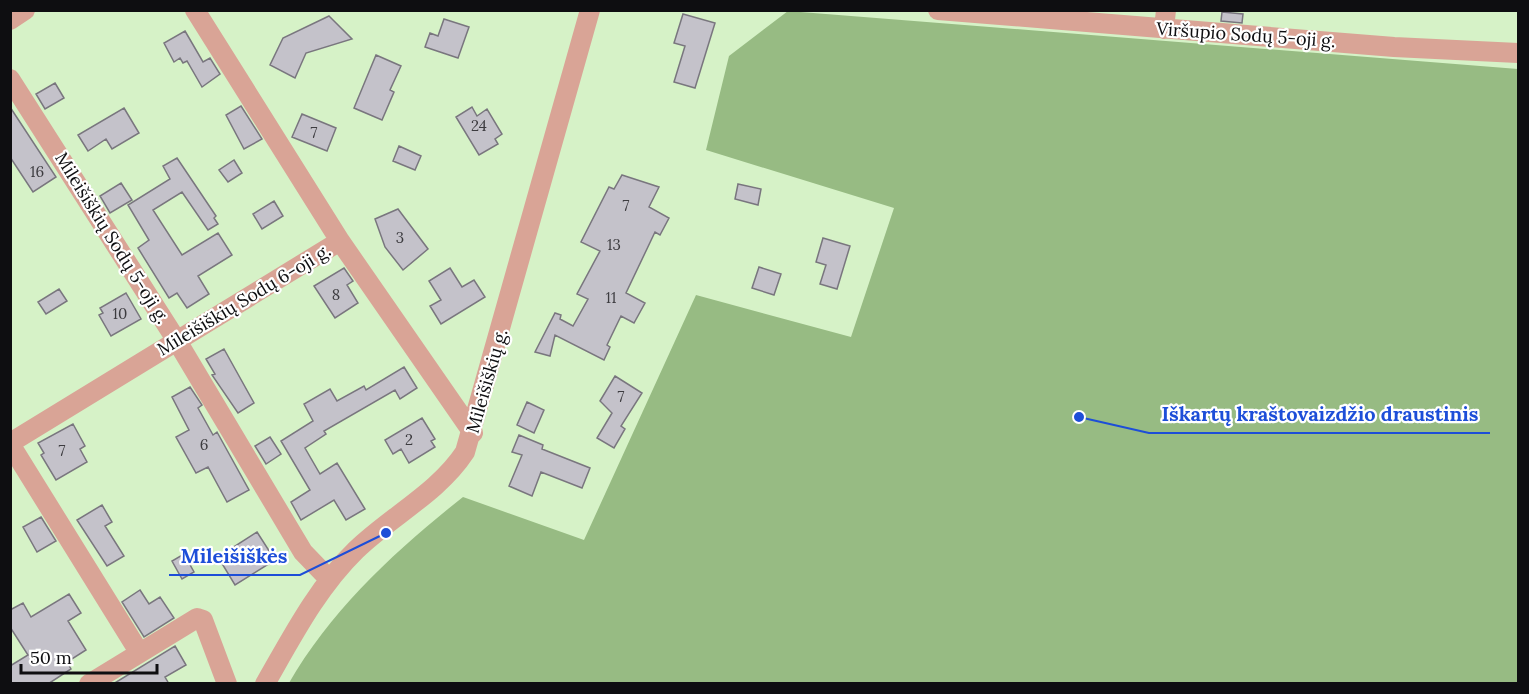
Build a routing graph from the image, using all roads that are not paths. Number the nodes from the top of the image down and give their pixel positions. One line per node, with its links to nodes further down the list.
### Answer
1 (25, 10): 5 (street)
2 (195, 10): 9 (street)
3 (590, 10): 11 (street, Mileišiškių g.)
4 (938, 10): 6 (street, Viršupio Sodų 5-oji g.)
5 (10, 20)
6 (1165, 20): 7 (street, Viršupio Sodų 5-oji g.)
7 (1518, 53)
8 (10, 79): 10 (street, Mileišiškių Sodų 5-oji g.)
9 (340, 241): 10 (street, Mileišiškių Sodų 6-oji g.); 11 (street, Mileišiškių Sodų 6-oji g.)
10 (177, 341): 12 (street, Mileišiškių Sodų 6-oji g.); 13 (street, Mileišiškių Sodų 5-oji g.)
11 (473, 433): 13 (street, Mileišiškių g.)
12 (10, 444): 14 (street)
13 (329, 579): 17 (street, Mileišiškių g.)
14 (139, 652): 15 (street); 16 (street)
15 (89, 684)
16 (227, 684)
17 (265, 684)

